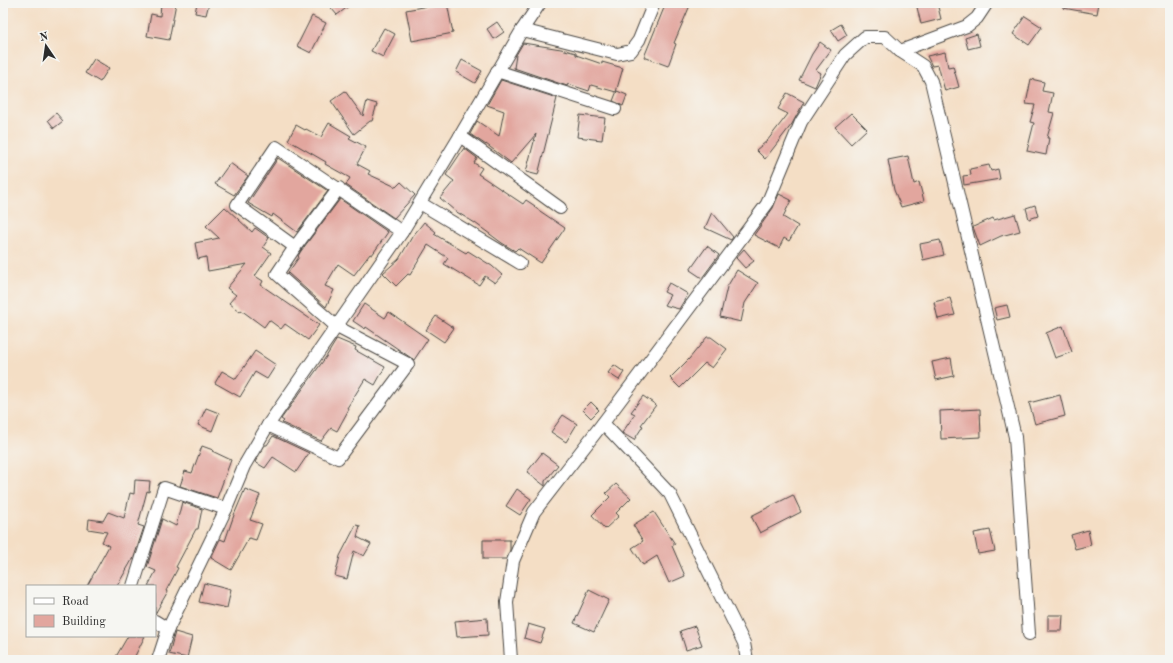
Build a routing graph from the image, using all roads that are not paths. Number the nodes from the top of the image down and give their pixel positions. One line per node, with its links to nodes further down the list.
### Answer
1 (540, 3): 4 (street)
2 (654, 3): 4 (street)
3 (987, 3): 5 (street)
4 (522, 30): 6 (street)
5 (900, 51): 16 (street); 22 (street)
6 (497, 71): 7 (street); 8 (street)
7 (615, 109)
8 (460, 136): 10 (street); 11 (street)
9 (338, 188): 12 (street); 13 (street); 13 (street)
10 (420, 203): 12 (street); 14 (street)
11 (560, 208)
12 (402, 232): 15 (street)
13 (295, 247): 15 (street)
14 (520, 263)
15 (337, 327): 17 (street); 17 (street)
16 (603, 423): 24 (street); 25 (street)
17 (268, 425): 18 (street)
18 (226, 510): 19 (street); 21 (street)
19 (133, 585)
20 (156, 622): 21 (street)
21 (168, 629): 23 (street)
22 (1029, 634)
23 (158, 660)
24 (511, 660)
25 (747, 660)

